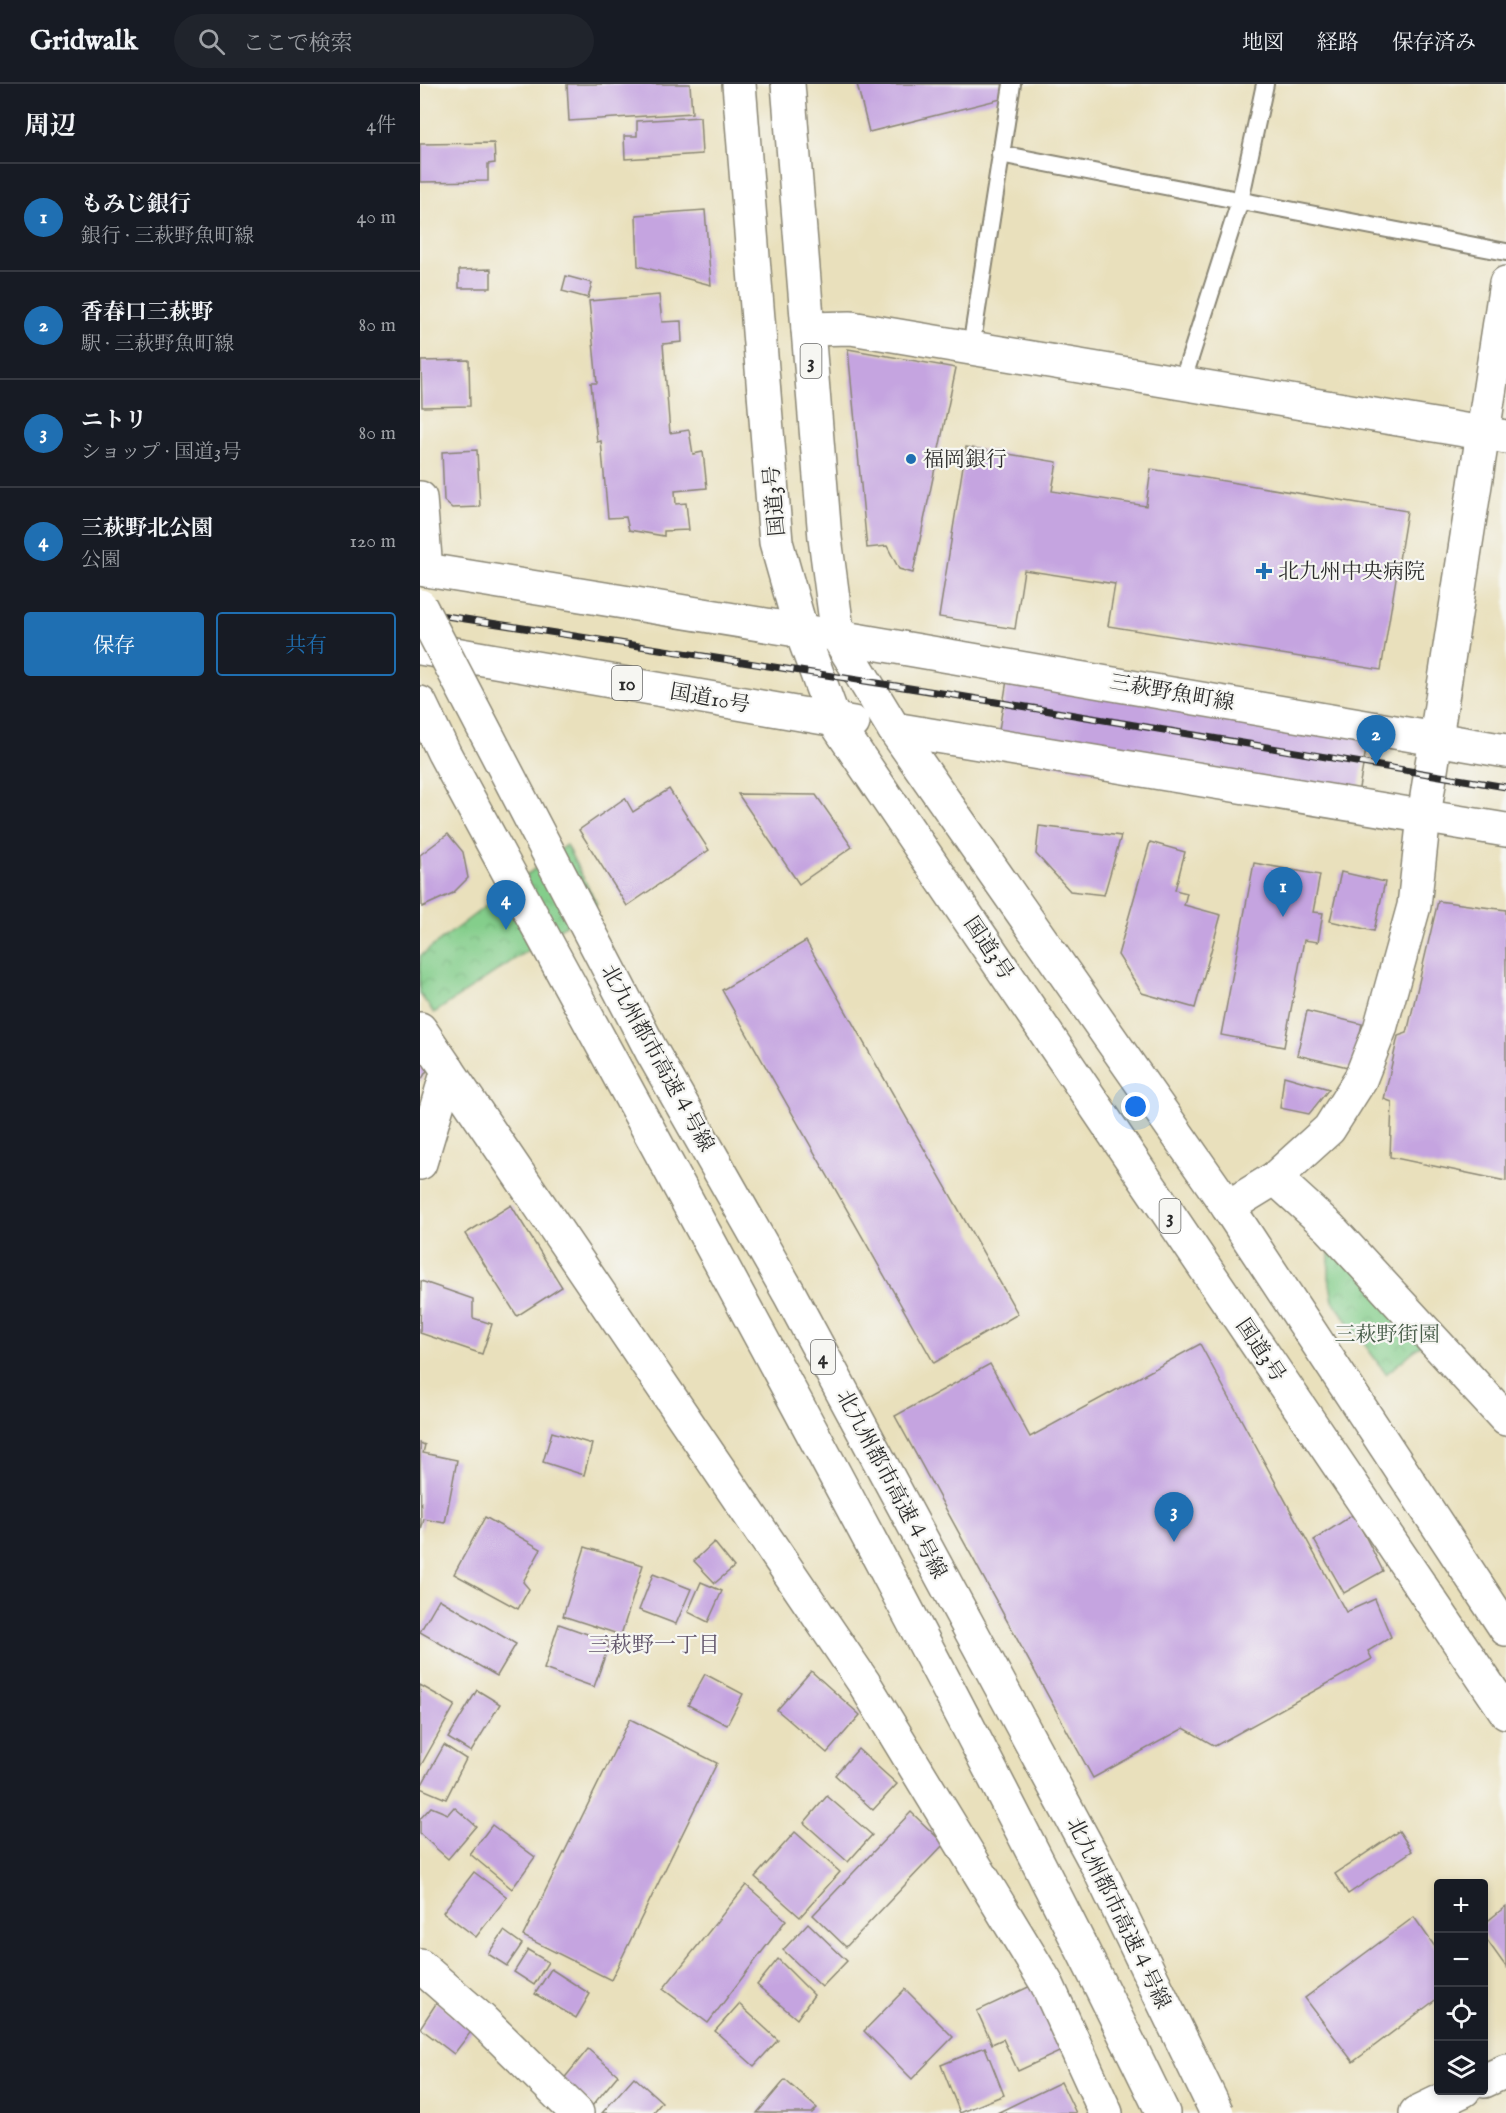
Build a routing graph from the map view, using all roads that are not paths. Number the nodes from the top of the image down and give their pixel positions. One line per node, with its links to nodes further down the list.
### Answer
1 (739, 84): 16 (main road, 国道3号 / 3)
2 (788, 84): 9 (main road, 3)
3 (1012, 84): 5 (lane)
4 (1265, 84): 6 (lane)
5 (1000, 154): 6 (lane); 10 (lane)
6 (1240, 201): 7 (lane); 11 (lane)
7 (1506, 252)
8 (1506, 283): 12 (main road)
9 (808, 329): 10 (main road); 17 (main road, 3)
10 (971, 348): 11 (main road)
11 (1182, 383): 12 (main road)
12 (1494, 435): 22 (main road)
13 (420, 498): 14 (main road)
14 (423, 569): 16 (main road)
15 (420, 606): 41 (main road, 北九州都市高速４号線 / 4, bridge)
16 (801, 630): 17 (main road); 20 (main road, 国道3号 / 3)
17 (838, 637): 21 (main road, 3); 22 (main road, 三萩野魚町線)
18 (420, 648): 20 (main road, 国道10号 / 10)
19 (420, 703): 40 (main road, 北九州都市高速４号線 / 4)
20 (834, 720): 21 (main road, 国道10号 / 10); 33 (main road, 国道3号 / 3)
21 (894, 729): 24 (main road); 30 (main road, 3)
22 (1436, 739): 23 (main road, 三萩野魚町線); 24 (main road)
23 (1506, 751)
24 (1424, 816): 25 (main road); 29 (main road)
25 (1506, 830)
26 (420, 1029): 27 (main road)
27 (448, 1070): 28 (main road); 39 (main road)
28 (420, 1163)
29 (1275, 1178): 30 (main road); 31 (main road)
30 (1228, 1207): 32 (main road, 3)
31 (1506, 1419)
32 (1506, 1629)
33 (1506, 1712)
34 (420, 1966): 38 (main road)
35 (1506, 2071): 36 (main road)
36 (1488, 2079)
37 (1455, 2095): 42 (main road)
38 (577, 2113)
39 (1106, 2113)
40 (1163, 2113)
41 (1217, 2113)
42 (1416, 2113)

